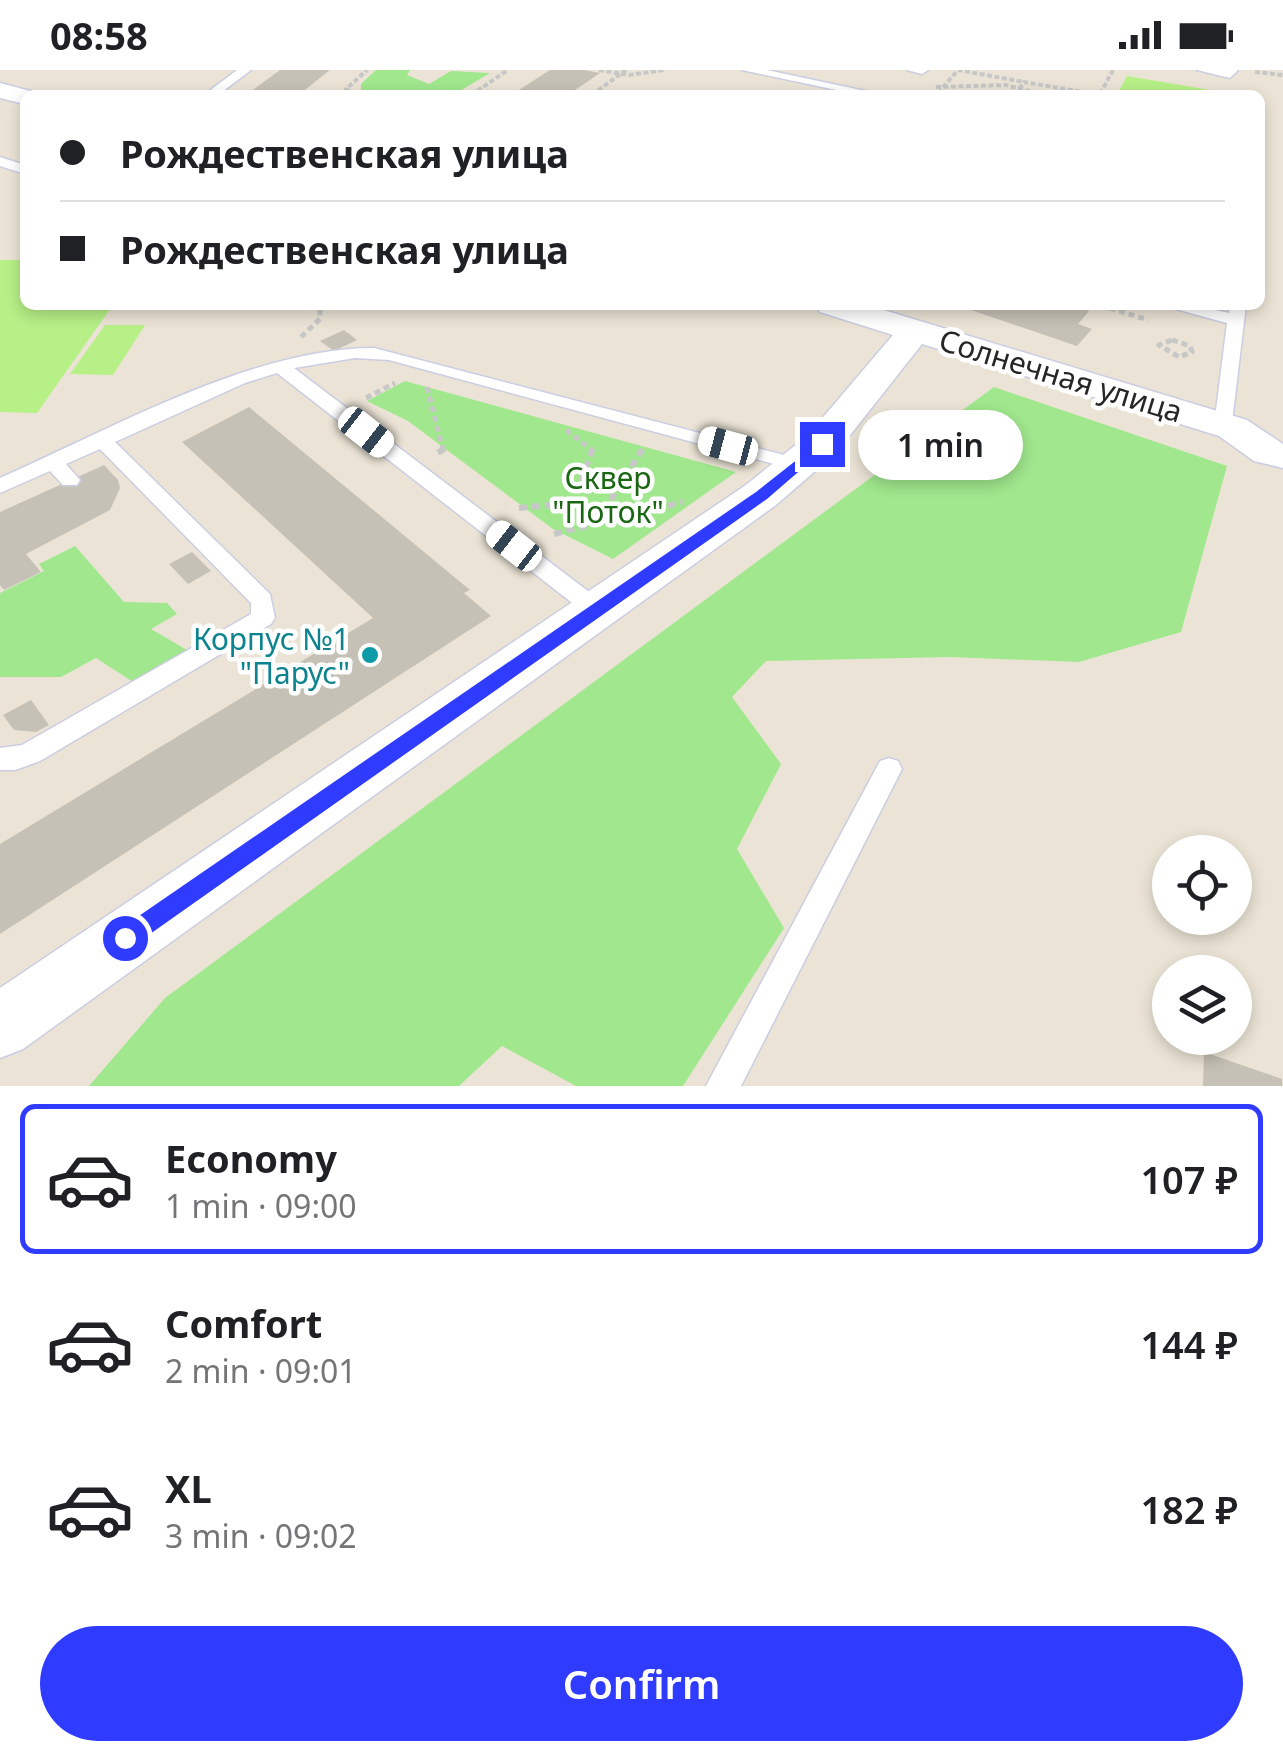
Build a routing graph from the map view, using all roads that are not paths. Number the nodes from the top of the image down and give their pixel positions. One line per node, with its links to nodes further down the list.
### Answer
1 (245, 70): 7 (lane)
2 (748, 70): 8 (lane)
3 (913, 70): 4 (lane)
4 (922, 70)
5 (1203, 70): 6 (lane)
6 (1232, 70)
7 (217, 90)
8 (848, 90)
9 (849, 310): 11 (street, Солнечная улица)
10 (1237, 312): 13 (lane)
11 (915, 330): 13 (street, Солнечная улица); 19 (street)
12 (281, 367): 15 (lane); 19 (lane); 23 (lane)
13 (1228, 427): 14 (street); 17 (street)
14 (1283, 430)
15 (102, 440): 16 (lane); 24 (lane)
16 (74, 453): 18 (lane); 20 (lane)
17 (1283, 456)
18 (53, 462): 21 (lane); 22 (lane)
19 (800, 465): 23 (street)
20 (91, 470)
21 (70, 480)
22 (0, 486)
23 (596, 610): 26 (street)
24 (0, 759)
25 (889, 769): 27 (lane)
26 (0, 1026)
27 (723, 1086)

